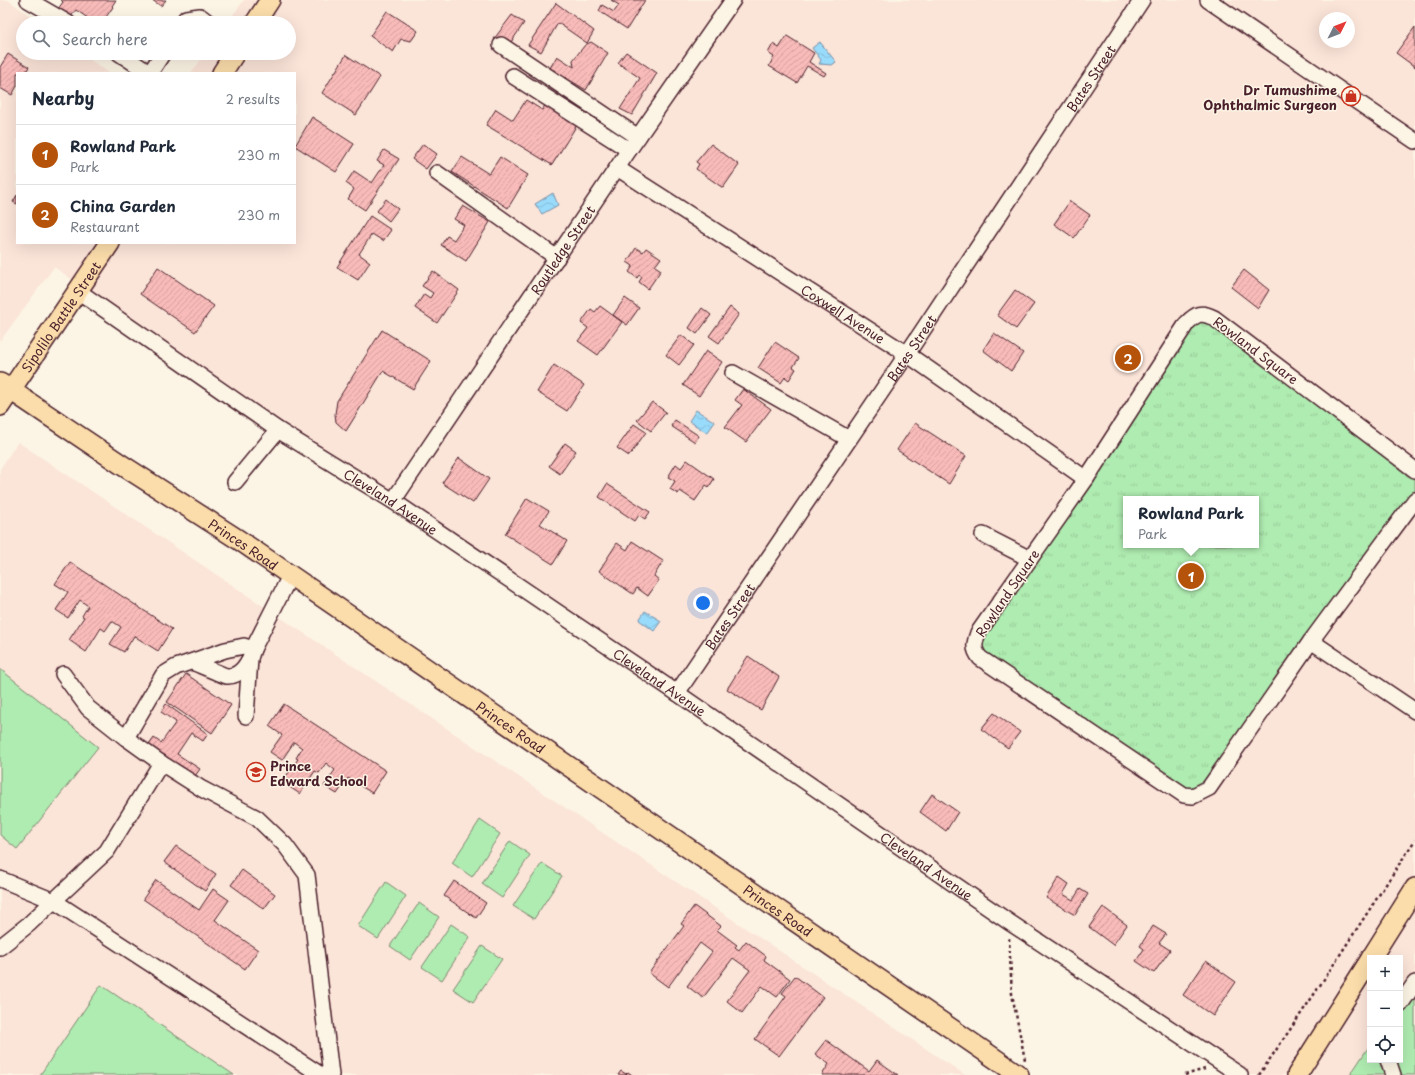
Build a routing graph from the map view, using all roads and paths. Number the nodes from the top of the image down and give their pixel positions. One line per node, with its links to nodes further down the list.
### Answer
1 (28, 0): 6 (street)
2 (270, 0): 7 (main road)
3 (733, 0): 16 (street, Routledge Street)
4 (1142, 0): 24 (street, Bates Street)
5 (1208, 0): 17 (street)
6 (56, 16)
7 (260, 16)
8 (501, 45): 16 (street)
9 (130, 60): 12 (street)
10 (158, 60): 13 (street)
11 (230, 60): 14 (main road)
12 (148, 72)
13 (151, 72)
14 (223, 72)
15 (513, 76): 18 (street)
16 (638, 137): 18 (street, Routledge Street)
17 (1415, 141)
18 (629, 150): 19 (street, Routledge Street)
19 (617, 168): 22 (street, Routledge Street); 24 (street, Coxwell Avenue)
20 (437, 173): 22 (street)
21 (109, 244): 23 (main road, Sipolilo Battle Street)
22 (557, 258): 34 (street, Routledge Street)
23 (78, 291): 26 (main road, Sipolilo Battle Street); 28 (street, Cleveland Avenue)
24 (907, 354): 29 (street, Bates Street); 31 (street, Coxwell Avenue)
25 (733, 373): 29 (street)
26 (5, 387): 27 (main road, Sipolilo Battle Street); 37 (main road, Princes Road)
27 (0, 406)
28 (278, 430): 32 (street); 34 (street, Cleveland Avenue)
29 (849, 439): 42 (street, Bates Street)
30 (1415, 470): 31 (street, Rowland Square)
31 (1086, 479): 36 (street, Rowland Square)
32 (235, 482)
33 (1415, 500): 38 (street, Rowland Square)
34 (393, 501): 42 (street, Cleveland Avenue)
35 (983, 535): 36 (street)
36 (1030, 559): 38 (street, Rowland Square)
37 (290, 576): 39 (street); 58 (main road, Princes Road)
38 (1311, 641): 43 (street)
39 (251, 654): 40 (street); 40 (street); 44 (street)
40 (192, 662): 45 (street)
41 (63, 674): 45 (street)
42 (677, 694): 51 (street, Cleveland Avenue)
43 (1415, 711)
44 (246, 716)
45 (126, 738): 46 (street)
46 (161, 763): 50 (street); 60 (street)
47 (1415, 840): 62 (path)
48 (0, 879): 50 (street)
49 (1415, 888): 53 (main road)
50 (54, 901): 52 (street); 59 (street)
51 (1009, 922): 58 (path); 61 (street, Cleveland Avenue)
52 (0, 947)
53 (1373, 955)
54 (1367, 965): 63 (main road)
55 (1415, 983): 56 (street)
56 (1403, 1001)
57 (1389, 1063): 64 (street)
58 (1022, 1068)
59 (321, 1075)
60 (331, 1075)
61 (1240, 1075)
62 (1259, 1075)
63 (1297, 1075)
64 (1393, 1075)

